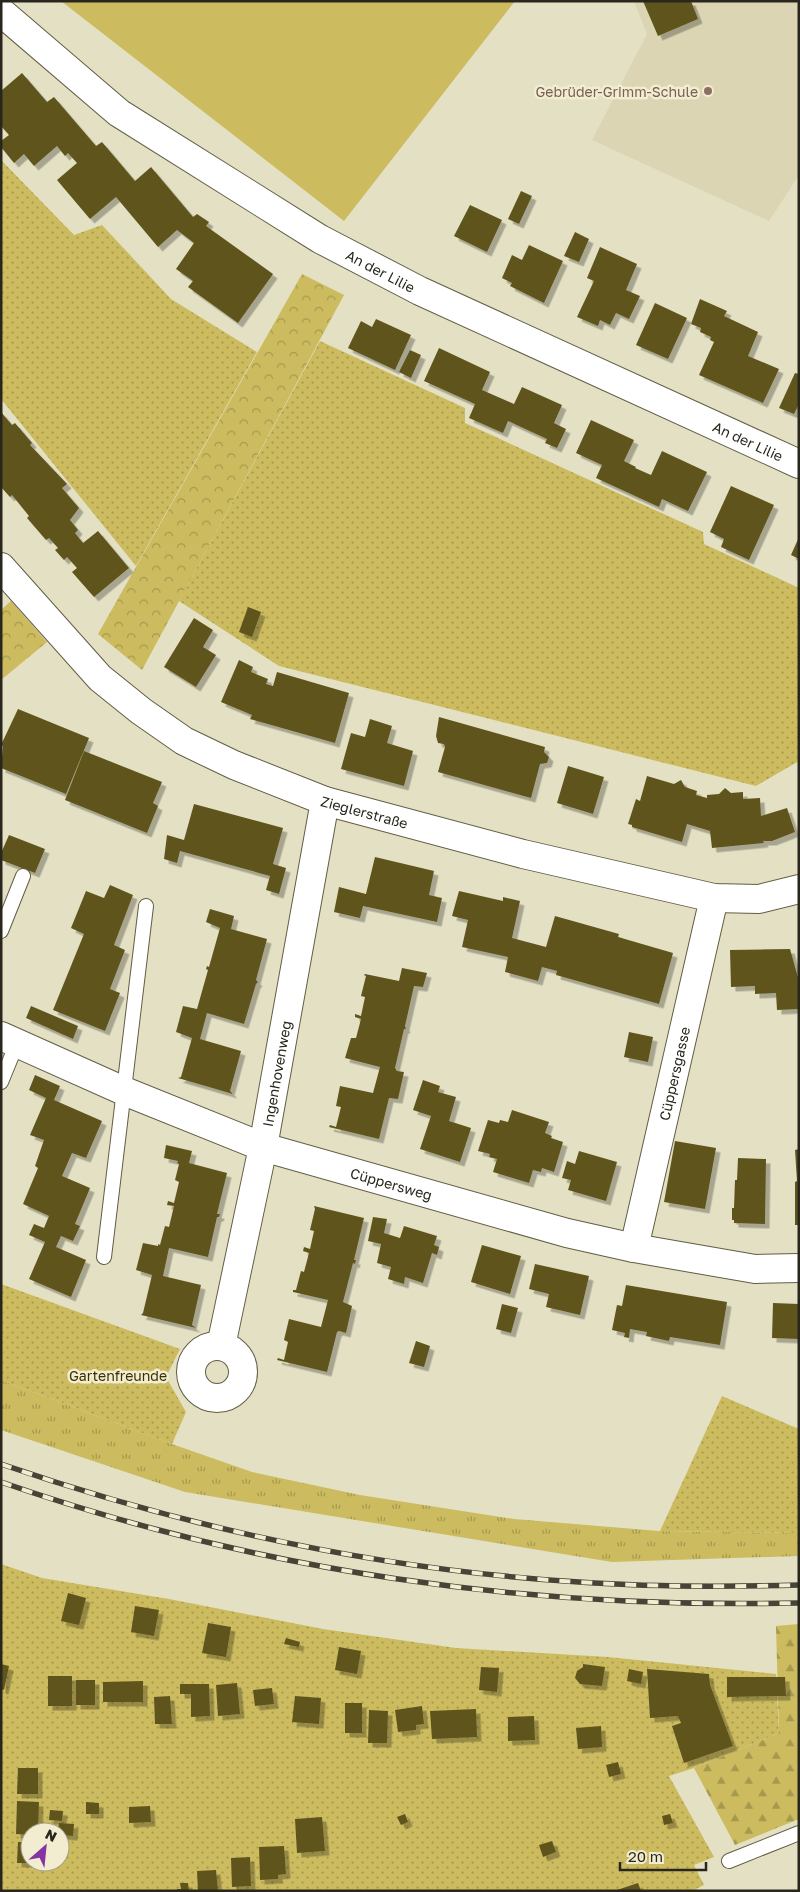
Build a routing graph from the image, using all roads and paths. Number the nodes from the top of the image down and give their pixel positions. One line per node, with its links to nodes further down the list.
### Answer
1 (1, 12): 2 (street, An der Lilie)
2 (799, 464)
3 (1, 567): 4 (street, Zieglerstraße)
4 (325, 801): 7 (street, Zieglerstraße); 13 (street, Ingenhovenweg)
5 (23, 876): 9 (lane)
6 (799, 889): 7 (street, Zieglerstraße)
7 (714, 898): 14 (street, Cüppersgasse)
8 (146, 906): 12 (lane)
9 (1, 931)
10 (9, 1039): 11 (lane); 12 (street, Cüppersweg)
11 (1, 1082)
12 (124, 1091): 13 (street, Cüppersweg); 15 (lane)
13 (263, 1147): 14 (street, Cüppersweg); 17 (street, Ingenhovenweg)
14 (634, 1248): 16 (street, Cüppersweg)
15 (104, 1257)
16 (799, 1268)
17 (221, 1346)
18 (799, 1833): 19 (lane)
19 (729, 1861)

